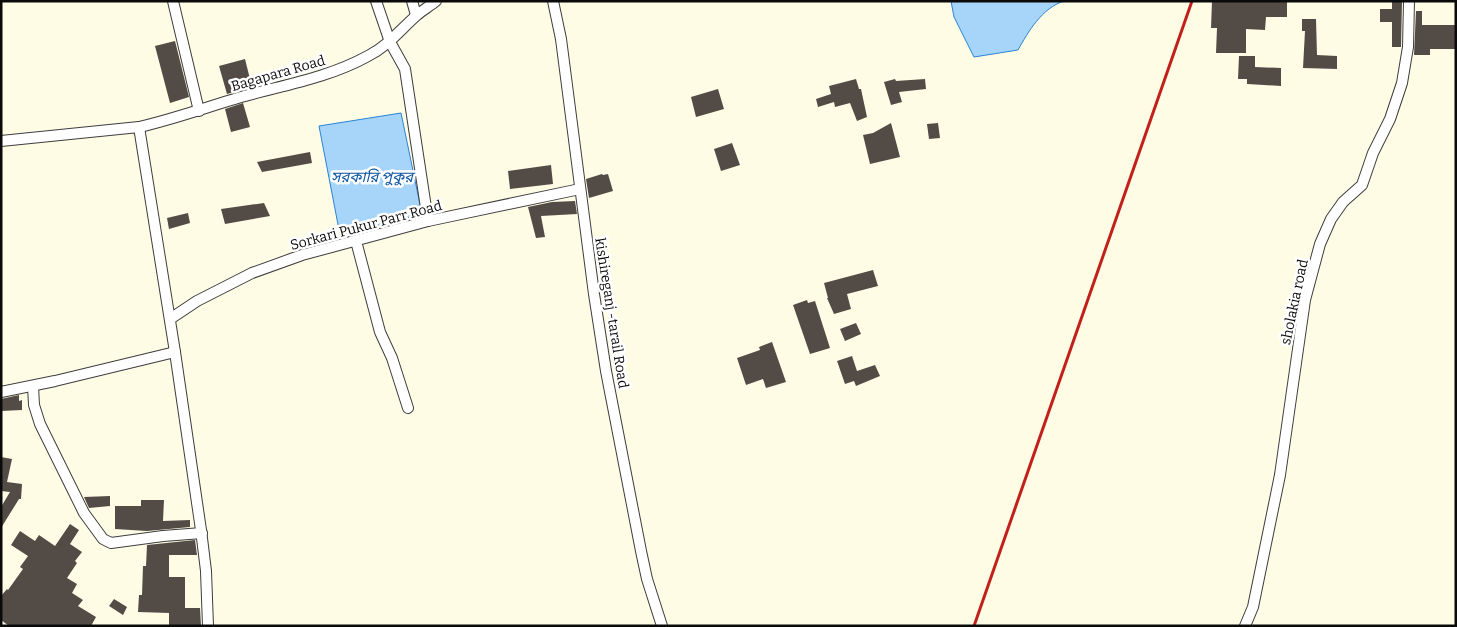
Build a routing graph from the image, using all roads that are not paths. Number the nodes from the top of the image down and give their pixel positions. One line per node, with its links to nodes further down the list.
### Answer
1 (173, 1): 9 (street)
2 (376, 1): 8 (street)
3 (412, 1): 7 (street)
4 (436, 1): 7 (street, Bagapara Road)
5 (553, 1): 12 (street, kishireganj -tarail Road)
6 (1409, 1): 23 (street, sholakia road)
7 (416, 16): 8 (street, Bagapara Road)
8 (390, 42): 9 (street, Bagapara Road); 13 (street)
9 (199, 111): 10 (street, Bagapara Road)
10 (139, 127): 11 (street, Bagapara Road); 15 (street)
11 (1, 141)
12 (580, 189): 13 (street, Sorkari Pukur Parr Road); 22 (street, kishireganj -tarail Road)
13 (428, 221): 14 (street, Sorkari Pukur Parr Road)
14 (356, 241): 15 (street, Sorkari Pukur Parr Road); 19 (street)
15 (170, 319): 16 (street)
16 (175, 352): 17 (street); 20 (street)
17 (33, 386): 18 (street); 20 (street)
18 (1, 392)
19 (408, 408)
20 (202, 533): 21 (street)
21 (208, 626)
22 (662, 626)
23 (1245, 626)

